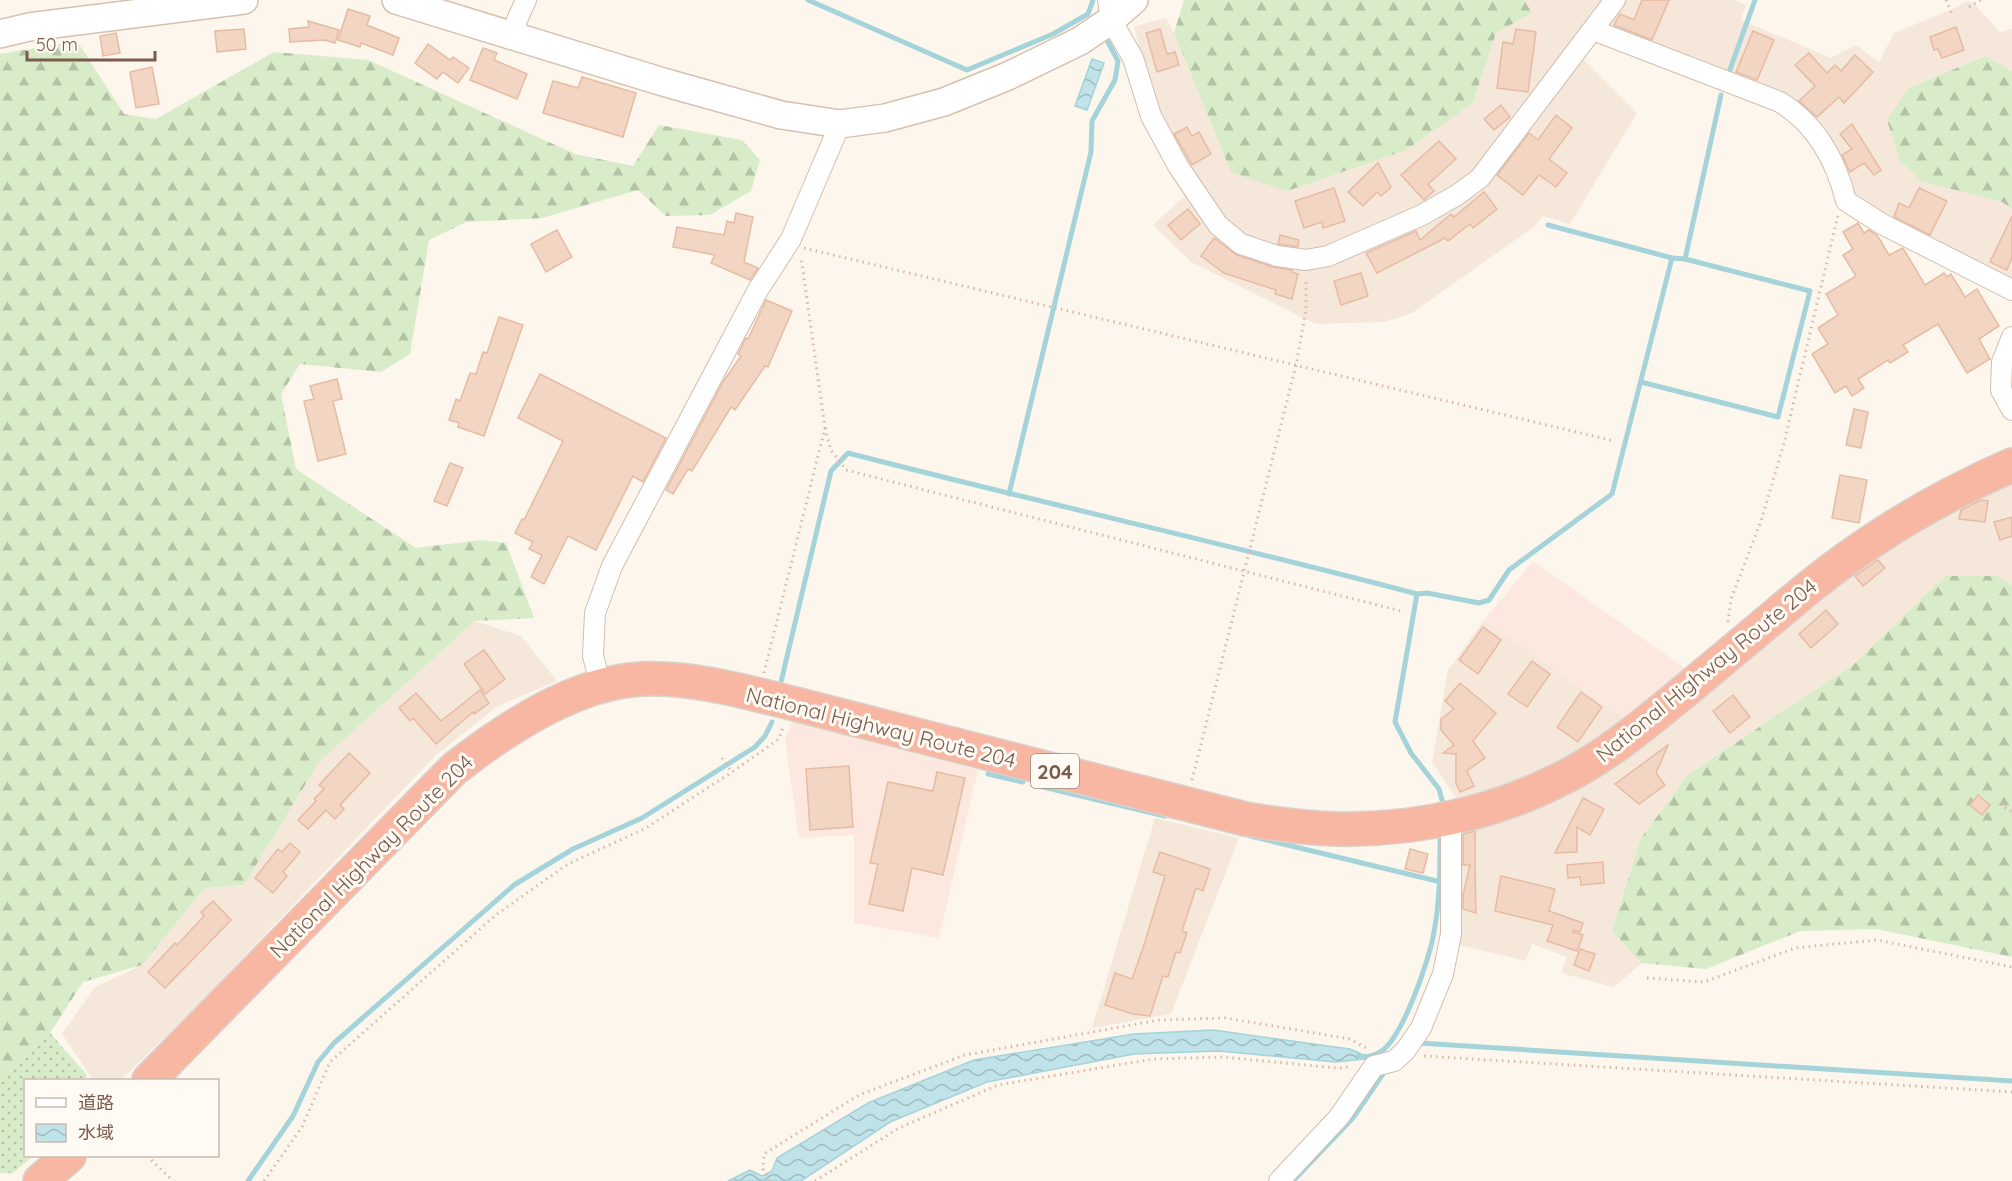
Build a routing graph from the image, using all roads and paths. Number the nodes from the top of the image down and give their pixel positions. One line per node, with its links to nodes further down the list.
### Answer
1 (243, 0): 8 (street)
2 (396, 0): 14 (street)
3 (525, 0): 14 (street)
4 (1134, 0): 10 (street)
5 (1615, 0): 12 (street)
6 (1946, 0): 11 (path)
7 (1981, 0): 9 (path)
8 (201, 2): 13 (street)
9 (1969, 7)
10 (1109, 10): 15 (street); 17 (street)
11 (1952, 14)
12 (1593, 30): 16 (street); 17 (street)
13 (0, 34)
14 (513, 35): 15 (street)
15 (840, 124): 28 (street)
16 (1846, 201): 18 (street); 27 (path)
17 (1306, 260): 20 (path)
18 (2012, 290)
19 (2012, 337): 21 (street)
20 (1296, 365): 22 (path); 23 (path); 25 (path)
21 (2012, 410)
22 (825, 428): 25 (path); 29 (path)
23 (1614, 441)
24 (2012, 465): 27 (highway, National Highway Route 204 / 204)
25 (1245, 570): 26 (path); 34 (path)
26 (1401, 611)
27 (1733, 651): 36 (highway, National Highway Route 204 / 204)
28 (601, 686): 29 (highway, National Highway Route 204 / 204); 40 (highway, National Highway Route 204 / 204)
29 (758, 695): 30 (highway, National Highway Route 204 / 204)
30 (791, 703): 32 (path); 34 (highway, National Highway Route 204 / 204)
31 (722, 758): 32 (path)
32 (732, 772): 46 (path)
33 (2000, 804): 35 (path)
34 (1186, 805): 36 (highway, National Highway Route 204 / 204)
35 (2012, 812)
36 (1451, 818): 39 (street)
37 (2012, 966): 38 (path)
38 (1647, 978)
39 (1384, 1058): 41 (path); 47 (path); 48 (path); 49 (street)
40 (149, 1079)
41 (2012, 1092)
42 (67, 1157): 44 (highway)
43 (149, 1157): 45 (path)
44 (40, 1181)
45 (173, 1181)
46 (264, 1181)
47 (769, 1181)
48 (815, 1181)
49 (1279, 1181)

